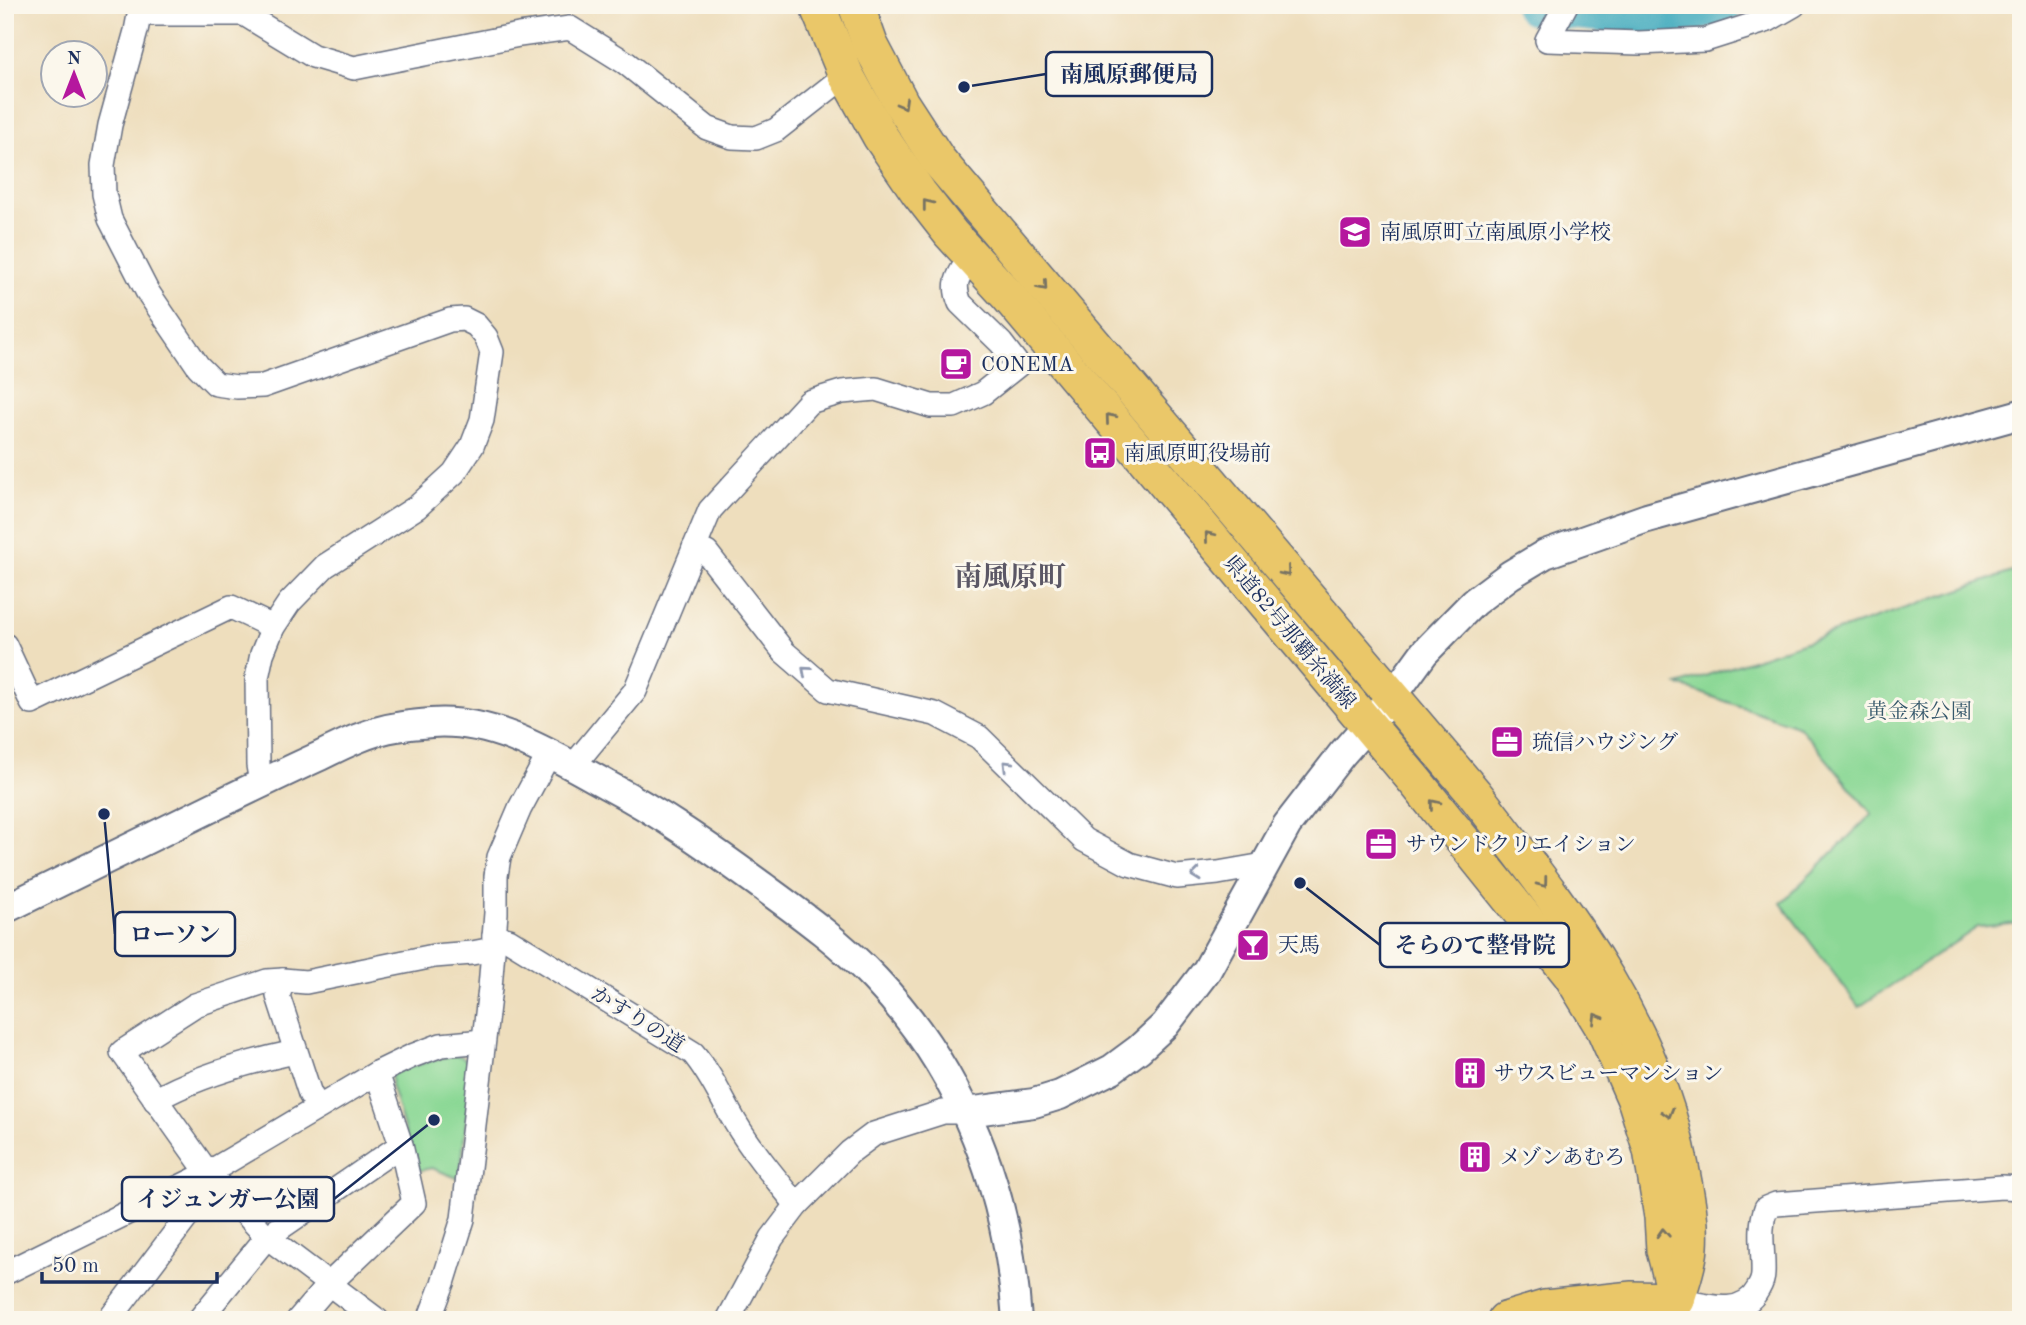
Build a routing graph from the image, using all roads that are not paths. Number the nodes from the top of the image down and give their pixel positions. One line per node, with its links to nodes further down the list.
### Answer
1 (817, 5): 6 (main road, 県道82号那覇糸満線)
2 (856, 5): 12 (main road, 県道82号那覇糸満線, one-way to 12)
3 (1566, 5): 4 (street)
4 (1794, 5)
5 (141, 10): 6 (street); 10 (street)
6 (846, 75): 7 (main road, 県道82号那覇糸満線, one-way to 6)
7 (971, 256): 9 (street); 13 (main road, 県道82号那覇糸満線, one-way to 7)
8 (2021, 414): 12 (street)
9 (694, 548): 14 (street); 16 (street, one-way to 9)
10 (273, 627): 11 (street); 15 (street)
11 (5, 645)
12 (1392, 697): 13 (street); 33 (main road, 県道82号那覇糸満線, one-way to 33)
13 (1368, 725): 16 (street); 33 (main road, 県道82号那覇糸満線, one-way to 13)
14 (561, 760): 15 (street); 18 (street); 25 (street)
15 (261, 783): 17 (street)
16 (1264, 865): 25 (street)
17 (5, 909)
18 (494, 943): 19 (street); 20 (street); 29 (street, かすりの道)
19 (284, 980): 21 (street); 23 (street)
20 (483, 1041): 22 (street); 38 (street)
21 (295, 1052): 23 (street); 24 (street)
22 (376, 1073): 24 (street); 26 (street)
23 (155, 1100): 27 (street)
24 (319, 1107): 27 (street)
25 (967, 1112): 29 (street); 40 (street)
26 (401, 1145): 30 (street); 32 (street)
27 (211, 1176): 30 (street); 31 (street); 34 (street)
28 (2021, 1188): 33 (street)
29 (797, 1205): 39 (street)
30 (267, 1237): 32 (street); 35 (street)
31 (5, 1273)
32 (329, 1284): 36 (street); 37 (street)
33 (1677, 1300): 41 (main road)
34 (109, 1320)
35 (199, 1320)
36 (298, 1320)
37 (377, 1320)
38 (429, 1320)
39 (728, 1320)
40 (1017, 1320)
41 (1505, 1320)

